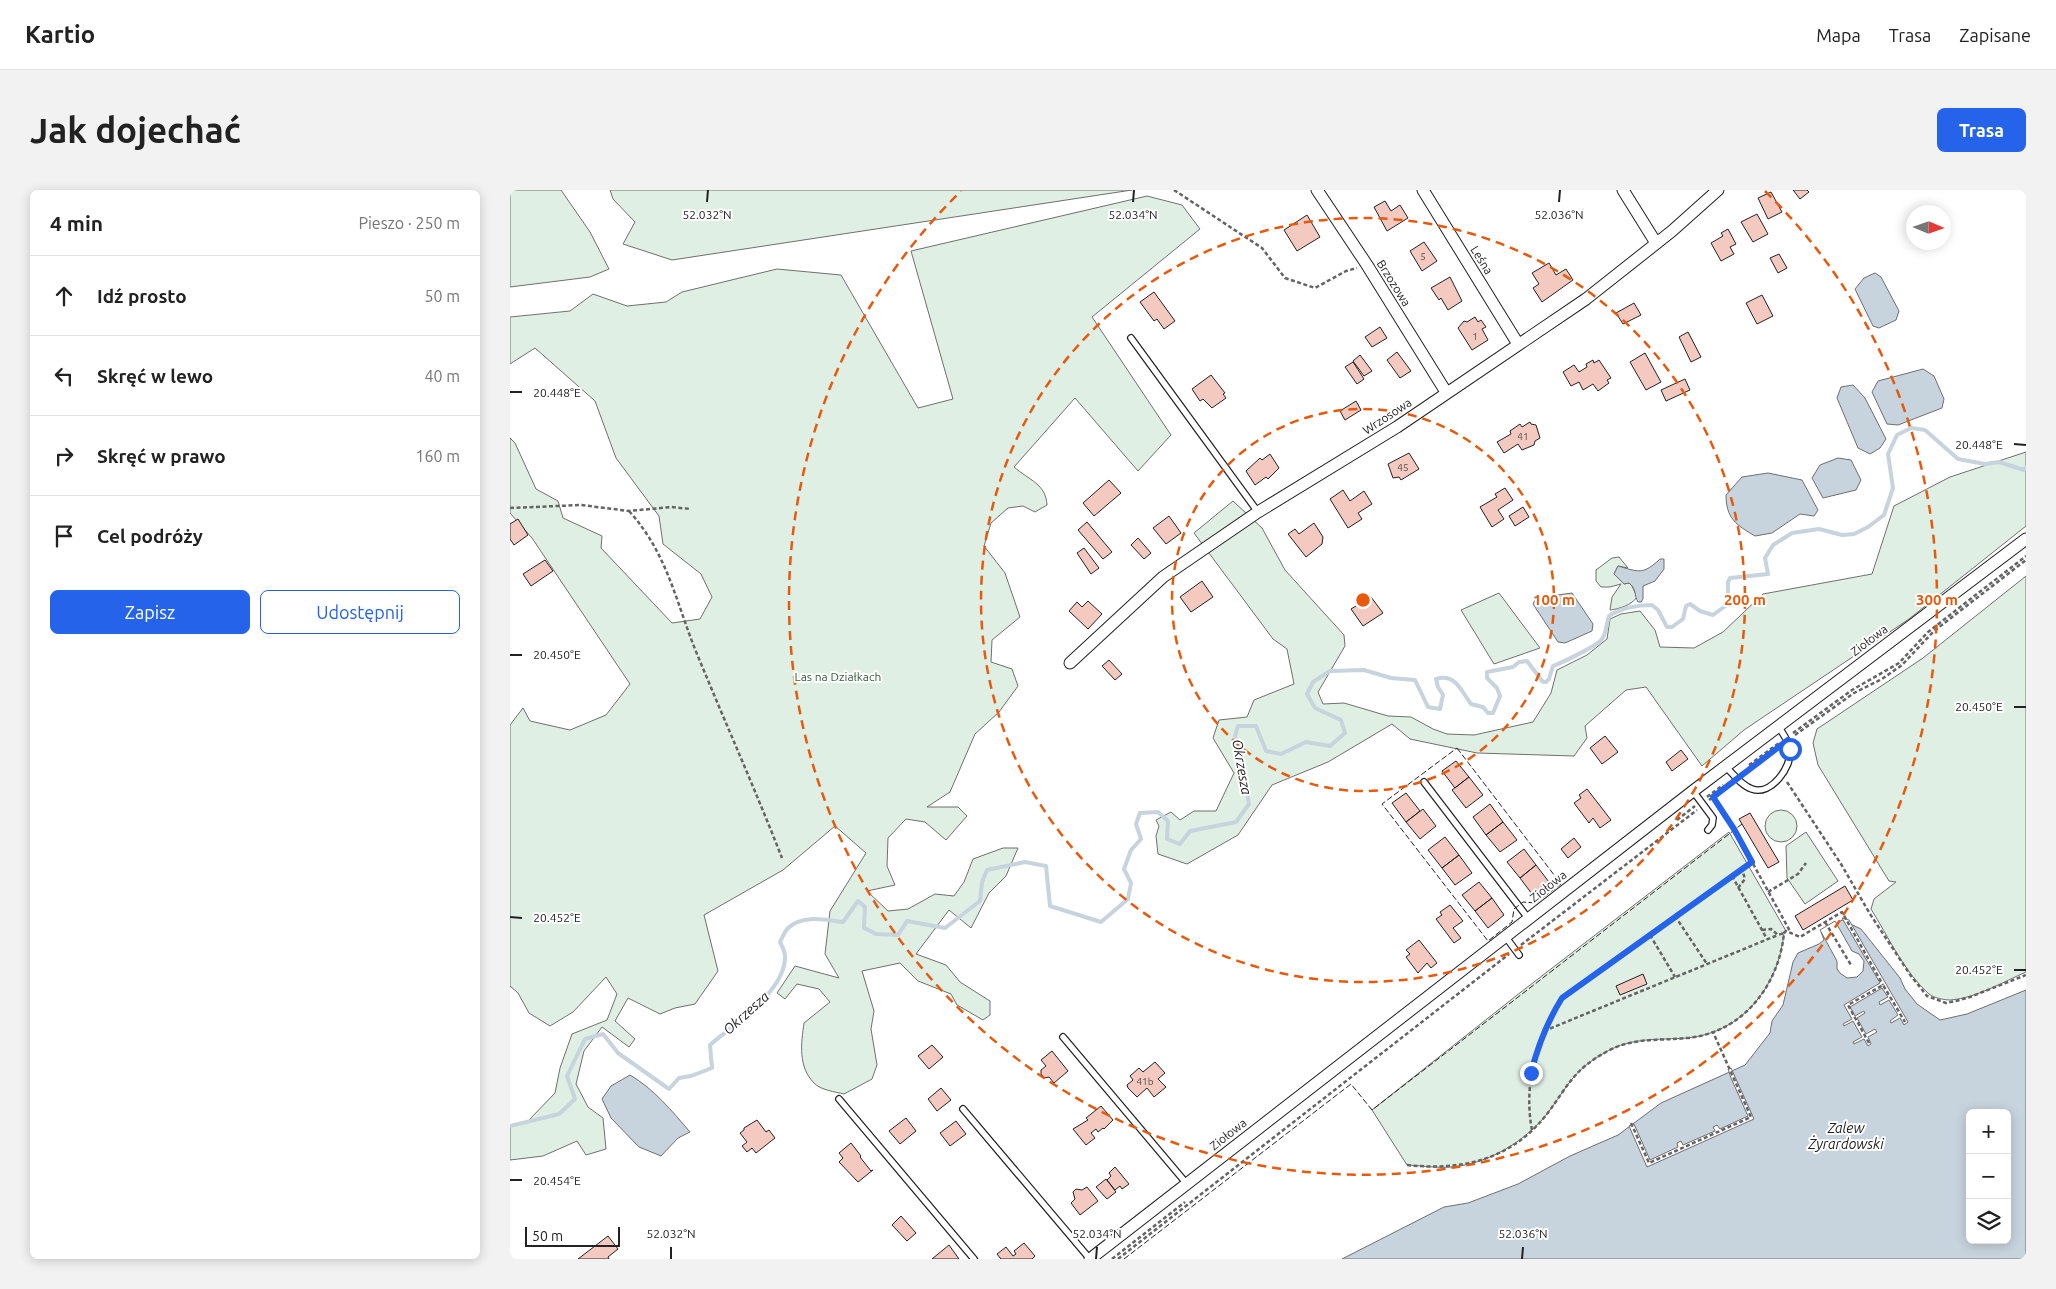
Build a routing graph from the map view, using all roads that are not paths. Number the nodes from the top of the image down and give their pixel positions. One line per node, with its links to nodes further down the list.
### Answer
1 (1317, 190): 8 (street, Brzozowa)
2 (1423, 190): 7 (street, Leśna)
3 (1623, 190): 5 (street)
4 (1718, 190): 5 (street, Wrzosowa)
5 (1656, 243): 7 (street, Wrzosowa)
6 (1131, 338): 9 (lane)
7 (1518, 344): 8 (street, Wrzosowa)
8 (1446, 392): 9 (street, Wrzosowa)
9 (1258, 512): 11 (street, Wrzosowa)
10 (2026, 538): 12 (street, Ziołowa)
11 (1070, 663)
12 (1778, 726): 13 (street, Ziołowa); 13 (lane)
13 (1726, 767): 15 (street, Ziołowa)
14 (1424, 782): 17 (lane)
15 (1693, 791): 16 (lane); 17 (street, Ziołowa)
16 (1708, 830)
17 (1528, 918): 18 (street, Ziołowa)
18 (1505, 936): 19 (lane); 23 (street, Ziołowa)
19 (1516, 950)
20 (1064, 1037): 23 (lane)
21 (839, 1099): 24 (lane)
22 (963, 1109): 25 (lane)
23 (1187, 1184): 25 (street, Ziołowa)
24 (974, 1259)
25 (1090, 1259)

